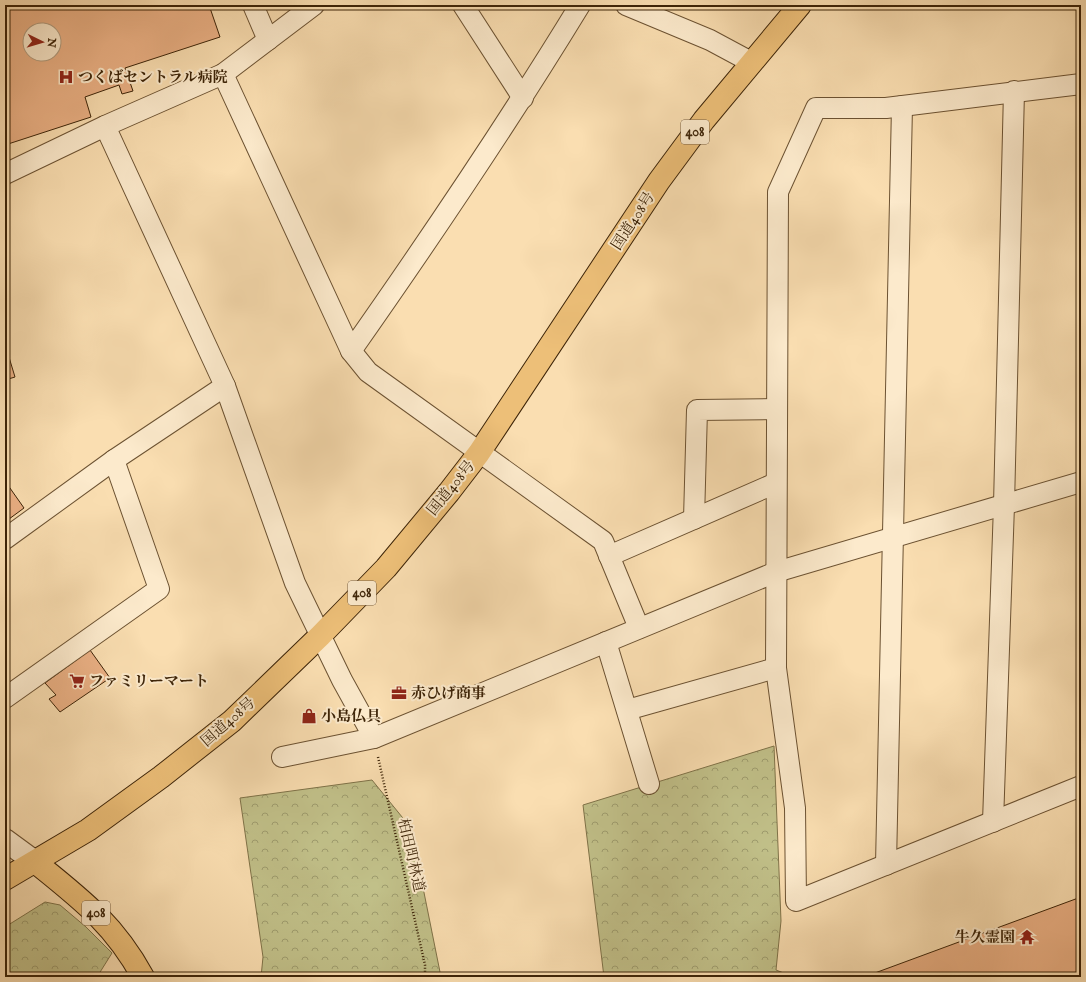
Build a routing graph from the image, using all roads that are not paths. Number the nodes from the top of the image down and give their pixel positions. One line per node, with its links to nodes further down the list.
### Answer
1 (253, 5): 7 (street)
2 (314, 5): 7 (street)
3 (463, 5): 12 (street)
4 (580, 5): 12 (street)
5 (626, 5): 8 (street)
6 (800, 5): 8 (highway, 国道408号 / 408)
7 (268, 40): 9 (street)
8 (751, 62): 19 (highway, 国道408号 / 408)
9 (223, 74): 14 (street); 16 (street)
10 (1081, 84): 11 (street)
11 (1014, 90): 13 (street); 23 (street)
12 (523, 98): 16 (street)
13 (902, 106): 18 (street); 25 (street)
14 (105, 126): 15 (street); 17 (street)
15 (5, 174)
16 (351, 351): 19 (street)
17 (225, 386): 20 (street); 30 (street)
18 (777, 409): 22 (street); 24 (street)
19 (479, 453): 27 (street); 30 (highway, 国道408号 / 408)
20 (114, 460): 26 (street); 33 (street)
21 (1081, 482): 23 (street)
22 (776, 483): 24 (street); 28 (street)
23 (1004, 505): 25 (street); 39 (street)
24 (694, 519): 27 (street)
25 (892, 538): 28 (street); 42 (street)
26 (5, 539)
27 (609, 556): 29 (street)
28 (776, 572): 29 (street); 32 (street)
29 (639, 628): 31 (street)
30 (320, 636): 35 (street); 41 (highway, 国道408号 / 408)
31 (606, 642): 34 (street); 35 (street)
32 (776, 668): 34 (street); 42 (street)
33 (5, 698)
34 (627, 710): 37 (street)
35 (374, 738): 36 (street)
36 (282, 757)
37 (649, 784)
38 (1081, 786): 39 (street)
39 (993, 822): 42 (street)
40 (5, 840): 41 (street)
41 (35, 862): 43 (highway, 国道408号 / 408); 44 (highway, 408)
42 (886, 865)
43 (5, 879)
44 (143, 977)

